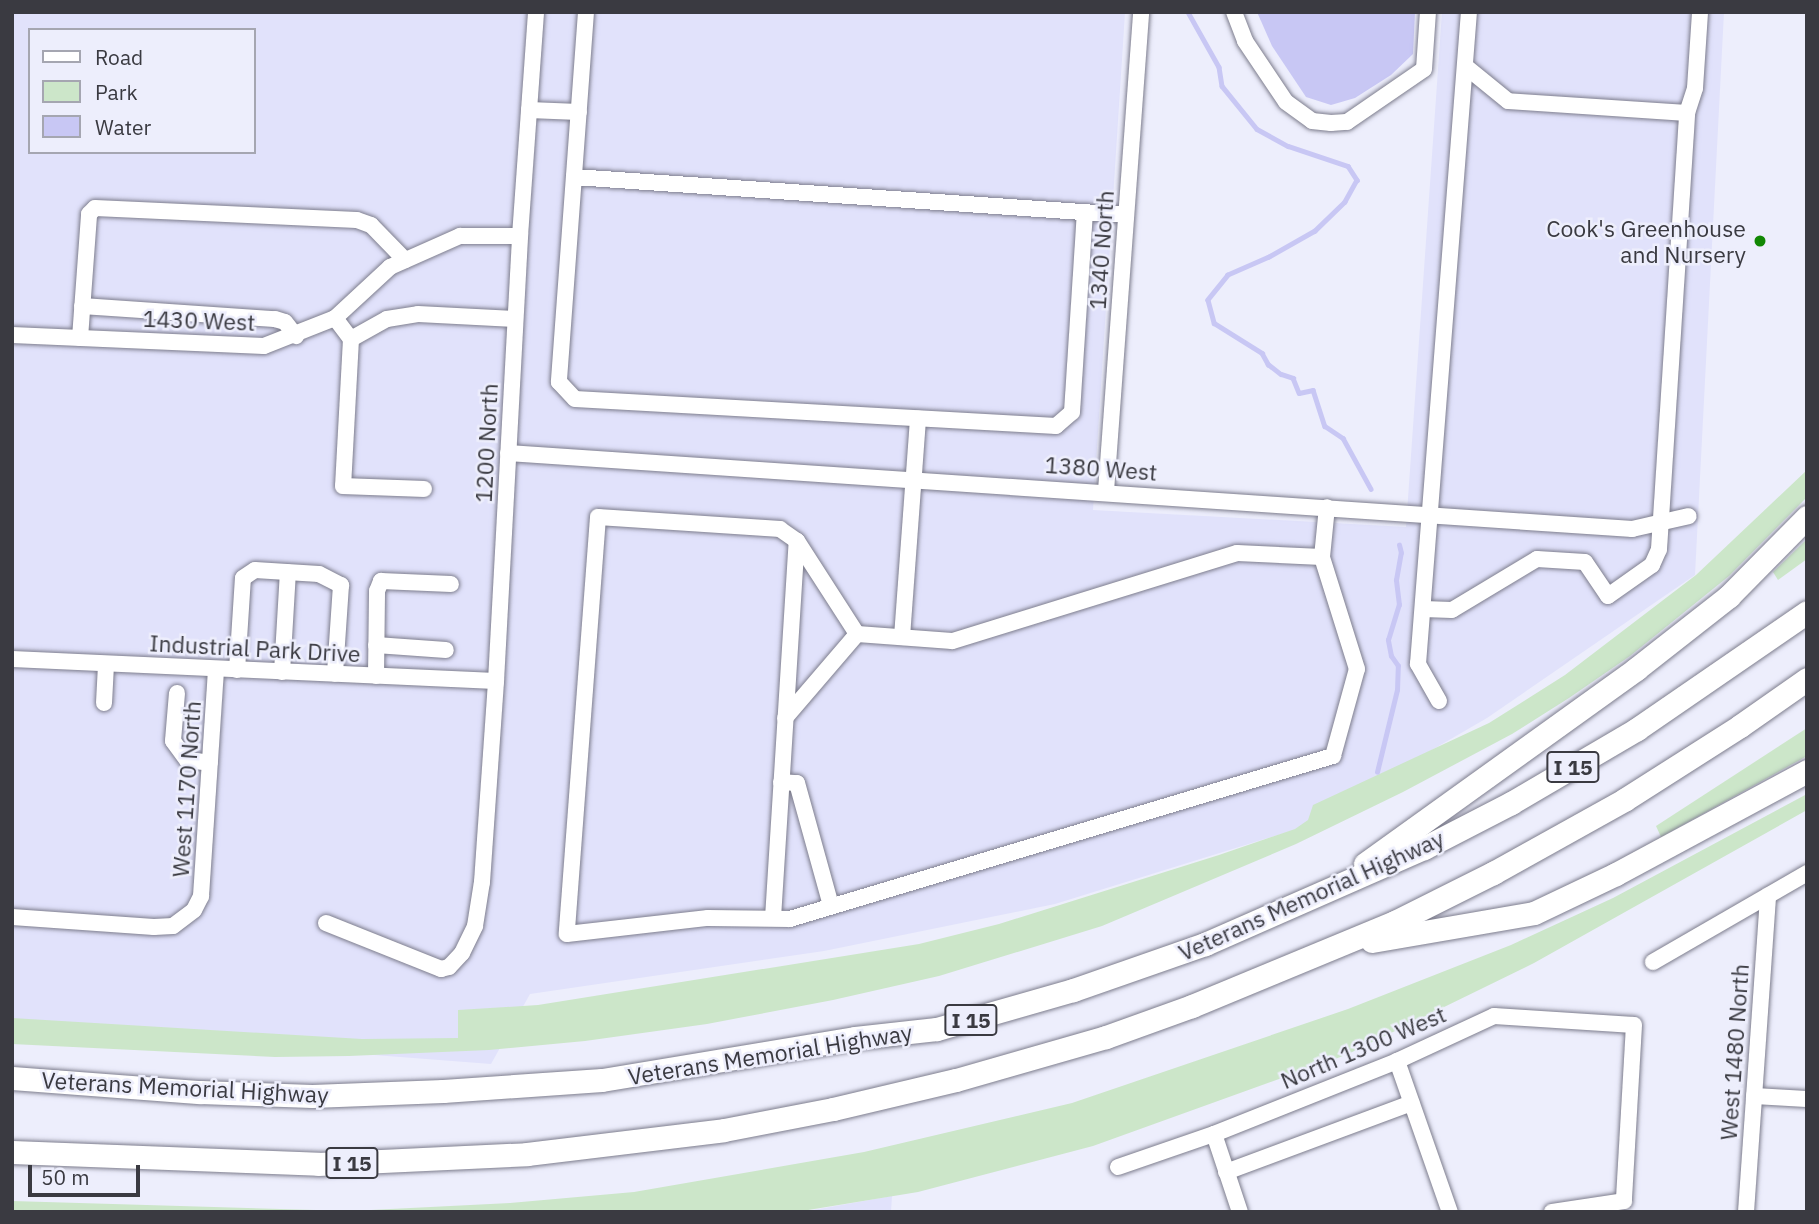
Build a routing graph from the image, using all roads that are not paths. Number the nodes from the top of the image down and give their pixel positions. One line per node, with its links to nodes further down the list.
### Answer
1 (536, 12): 9 (street, 1200 North)
2 (586, 12): 10 (street)
3 (1142, 12): 14 (street, 1340 North)
4 (1234, 12): 5 (street)
5 (1428, 12)
6 (1469, 12): 8 (street)
7 (1700, 12): 11 (street)
8 (1465, 66): 11 (street); 30 (street)
9 (529, 110): 10 (street); 15 (street, 1200 North)
10 (579, 112): 12 (street)
11 (1687, 113): 33 (street)
12 (574, 177): 13 (street); 24 (street)
13 (1085, 212): 14 (street); 24 (street)
14 (1126, 215): 28 (street, 1340 North)
15 (520, 236): 16 (street, 1430 West); 19 (street, 1200 North)
16 (405, 260): 17 (street); 18 (street, 1430 West)
17 (82, 306): 21 (street); 22 (street)
18 (335, 318): 21 (street, 1430 West); 23 (street)
19 (516, 319): 23 (street); 25 (street, 1200 North)
20 (12, 335): 22 (street, 1430 West)
21 (296, 336): 22 (street, 1430 West)
22 (80, 338)
23 (351, 339): 27 (street)
24 (918, 418): 26 (street)
25 (508, 453): 26 (street, 1380 West); 52 (street, 1200 North)
26 (914, 479): 28 (street, 1380 West); 41 (street)
27 (424, 489)
28 (1106, 491): 29 (street, 1380 West)
29 (1327, 507): 30 (street, 1380 West); 35 (street)
30 (1430, 515): 33 (street, 1380 West); 38 (street)
31 (1689, 516): 33 (street, 1380 West)
32 (1807, 517): 61 (highway)
33 (1659, 525): 38 (street)
34 (797, 541): 40 (street); 56 (street); 65 (street)
35 (1322, 557): 41 (street); 63 (street)
36 (288, 572): 47 (street); 48 (street); 49 (street)
37 (451, 584): 42 (street)
38 (1423, 609): 54 (street)
39 (1807, 612): 61 (highway, Veterans Memorial Highway / I 15)
40 (857, 634): 41 (street); 56 (street)
41 (902, 637)
42 (376, 645): 43 (street); 50 (street)
43 (446, 650)
44 (12, 659): 45 (street, Industrial Park Drive)
45 (106, 664): 46 (street, Industrial Park Drive); 55 (street)
46 (216, 669): 47 (street, Industrial Park Drive); 57 (street, West 1170 North)
47 (237, 670): 48 (street, Industrial Park Drive)
48 (282, 672): 49 (street, Industrial Park Drive)
49 (335, 674): 50 (street, Industrial Park Drive)
50 (376, 676): 52 (street, Industrial Park Drive)
51 (1807, 679): 67 (highway, I 15)
52 (496, 681): 66 (street, 1200 North)
53 (177, 693): 57 (street)
54 (1439, 701)
55 (104, 703)
56 (785, 718): 59 (street)
57 (210, 763): 64 (street, West 1170 North)
58 (1807, 771): 67 (highway)
59 (781, 782): 63 (street); 65 (street)
60 (1807, 873): 62 (street)
61 (1323, 895): 70 (highway, Veterans Memorial Highway / I 15)
62 (1768, 895): 68 (street); 71 (street, West 1480 North)
63 (831, 906): 65 (street)
64 (12, 917)
65 (773, 918)
66 (326, 923)
67 (1338, 947): 75 (highway, I 15)
68 (1653, 962)
69 (1397, 1061): 73 (street); 74 (street, North 1300 West); 80 (street, North 1300 West)
70 (12, 1078)
71 (1754, 1096): 72 (street); 81 (street, West 1480 North)
72 (1807, 1099)
73 (1412, 1103): 77 (street); 79 (street)
74 (1214, 1134): 76 (street, North 1300 West); 77 (street)
75 (12, 1152)
76 (1118, 1167)
77 (1227, 1172): 78 (street)
78 (1240, 1212)
79 (1450, 1212)
80 (1552, 1212)
81 (1746, 1212)

